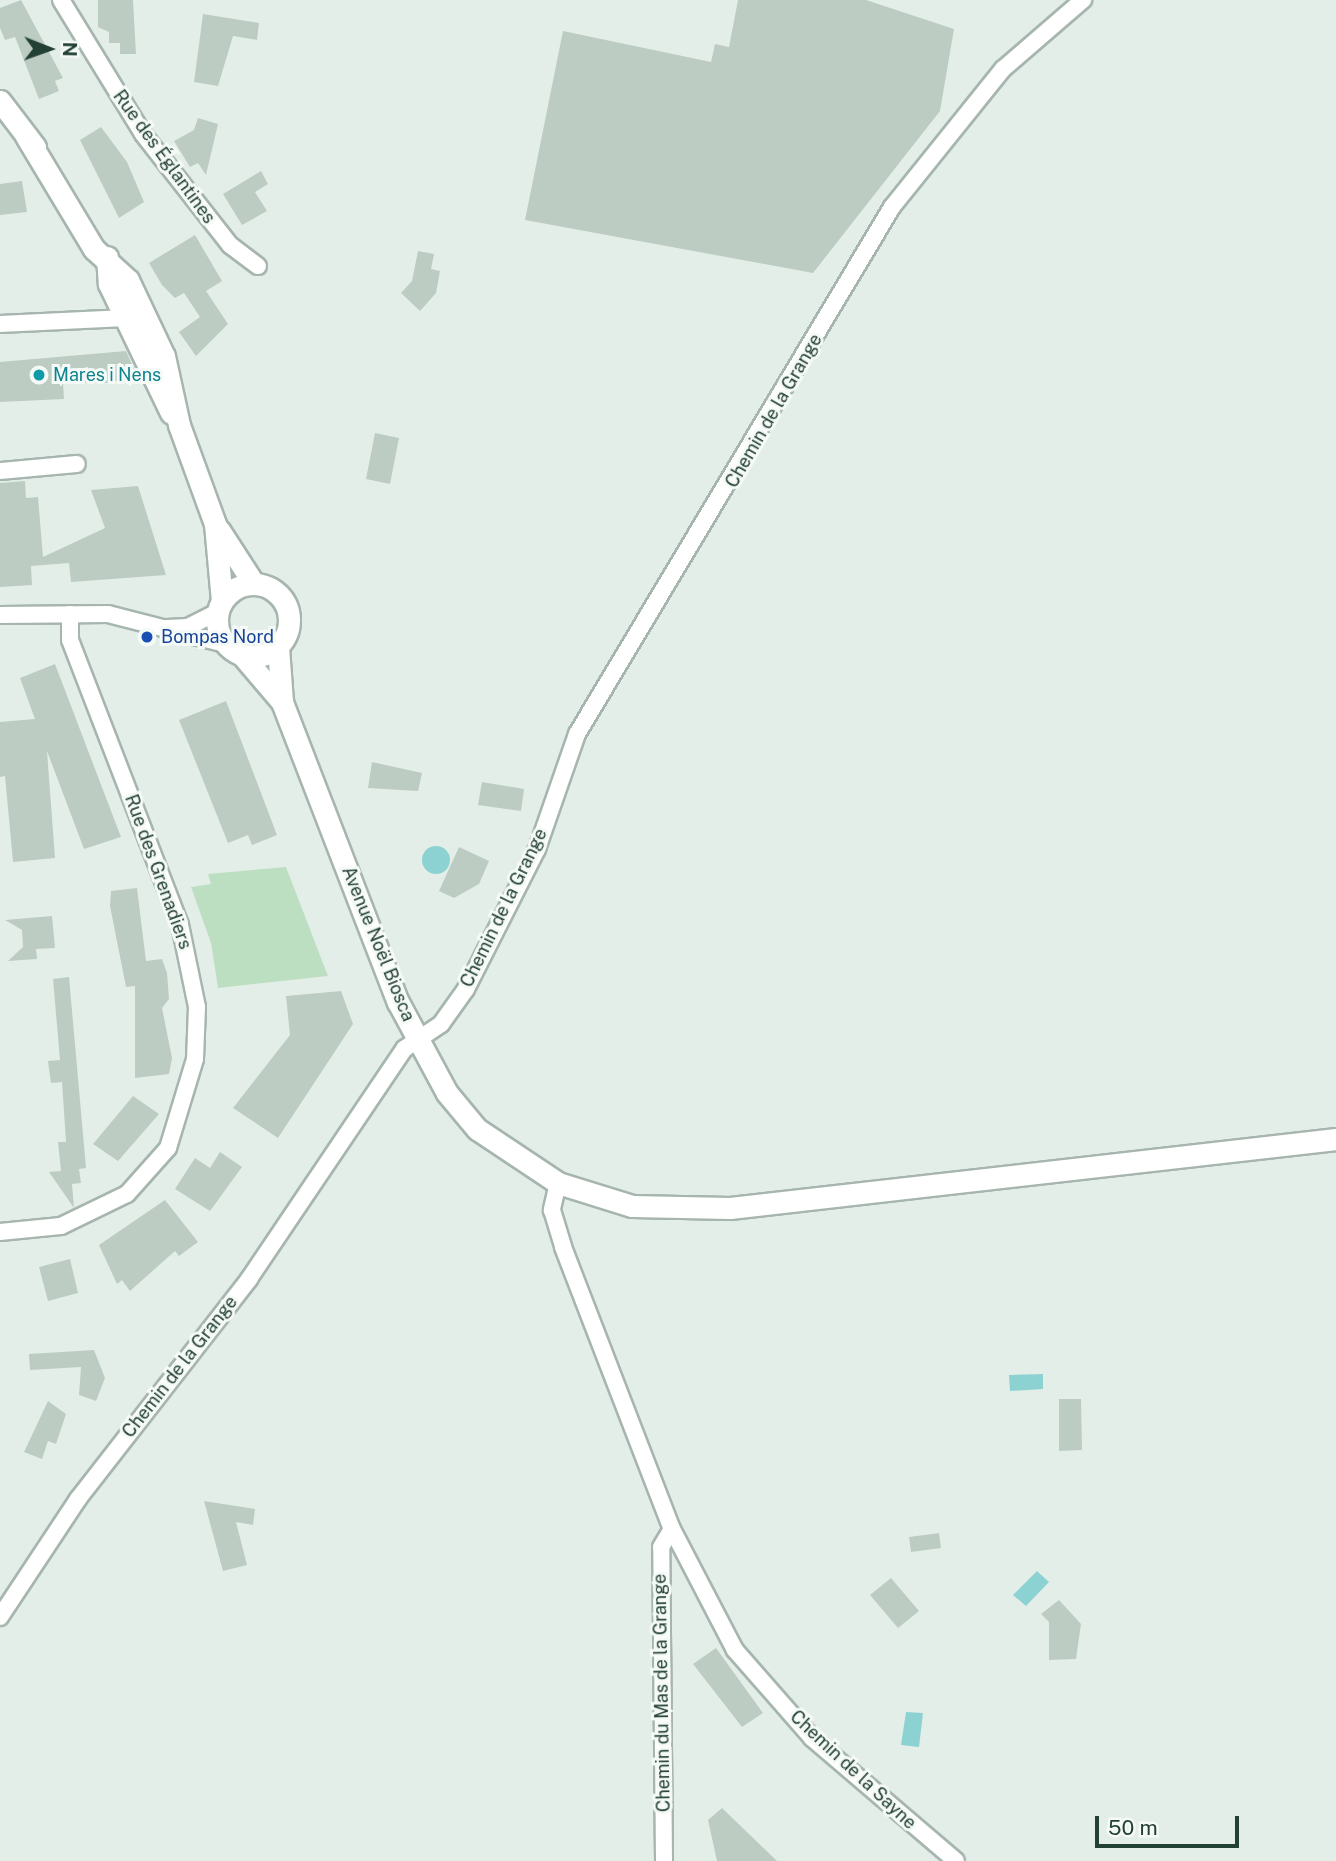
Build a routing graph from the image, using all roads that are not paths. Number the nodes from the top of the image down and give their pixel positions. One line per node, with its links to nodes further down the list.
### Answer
1 (61, 0): 4 (street, Rue des Églantines)
2 (1083, 0): 20 (street, Chemin de la Grange)
3 (0, 101): 5 (main road)
4 (258, 266)
5 (110, 267): 6 (main road); 8 (main road)
6 (126, 318): 7 (street); 8 (main road)
7 (0, 324)
8 (179, 425): 11 (main road)
9 (77, 464): 10 (street)
10 (0, 471)
11 (215, 524): 12 (main road); 13 (main road)
12 (254, 584): 13 (main road); 17 (main road)
13 (220, 607): 16 (street); 18 (main road)
14 (70, 614): 15 (street); 16 (street); 23 (street, Rue des Grenadiers)
15 (0, 615)
16 (162, 628): 18 (street)
17 (278, 647): 18 (main road); 19 (main road)
18 (234, 650): 19 (main road)
19 (282, 702): 20 (main road, Avenue Noël Biosca)
20 (418, 1039): 22 (main road, Avenue Noël Biosca); 25 (street, Chemin de la Grange)
21 (1336, 1139): 22 (main road, Avenue Noël Biosca)
22 (558, 1183): 24 (street, Chemin de la Sayne)
23 (0, 1232)
24 (671, 1529): 26 (street, Chemin du Mas de la Grange); 27 (street, Chemin de la Sayne)
25 (0, 1617)
26 (664, 1861)
27 (956, 1861)

